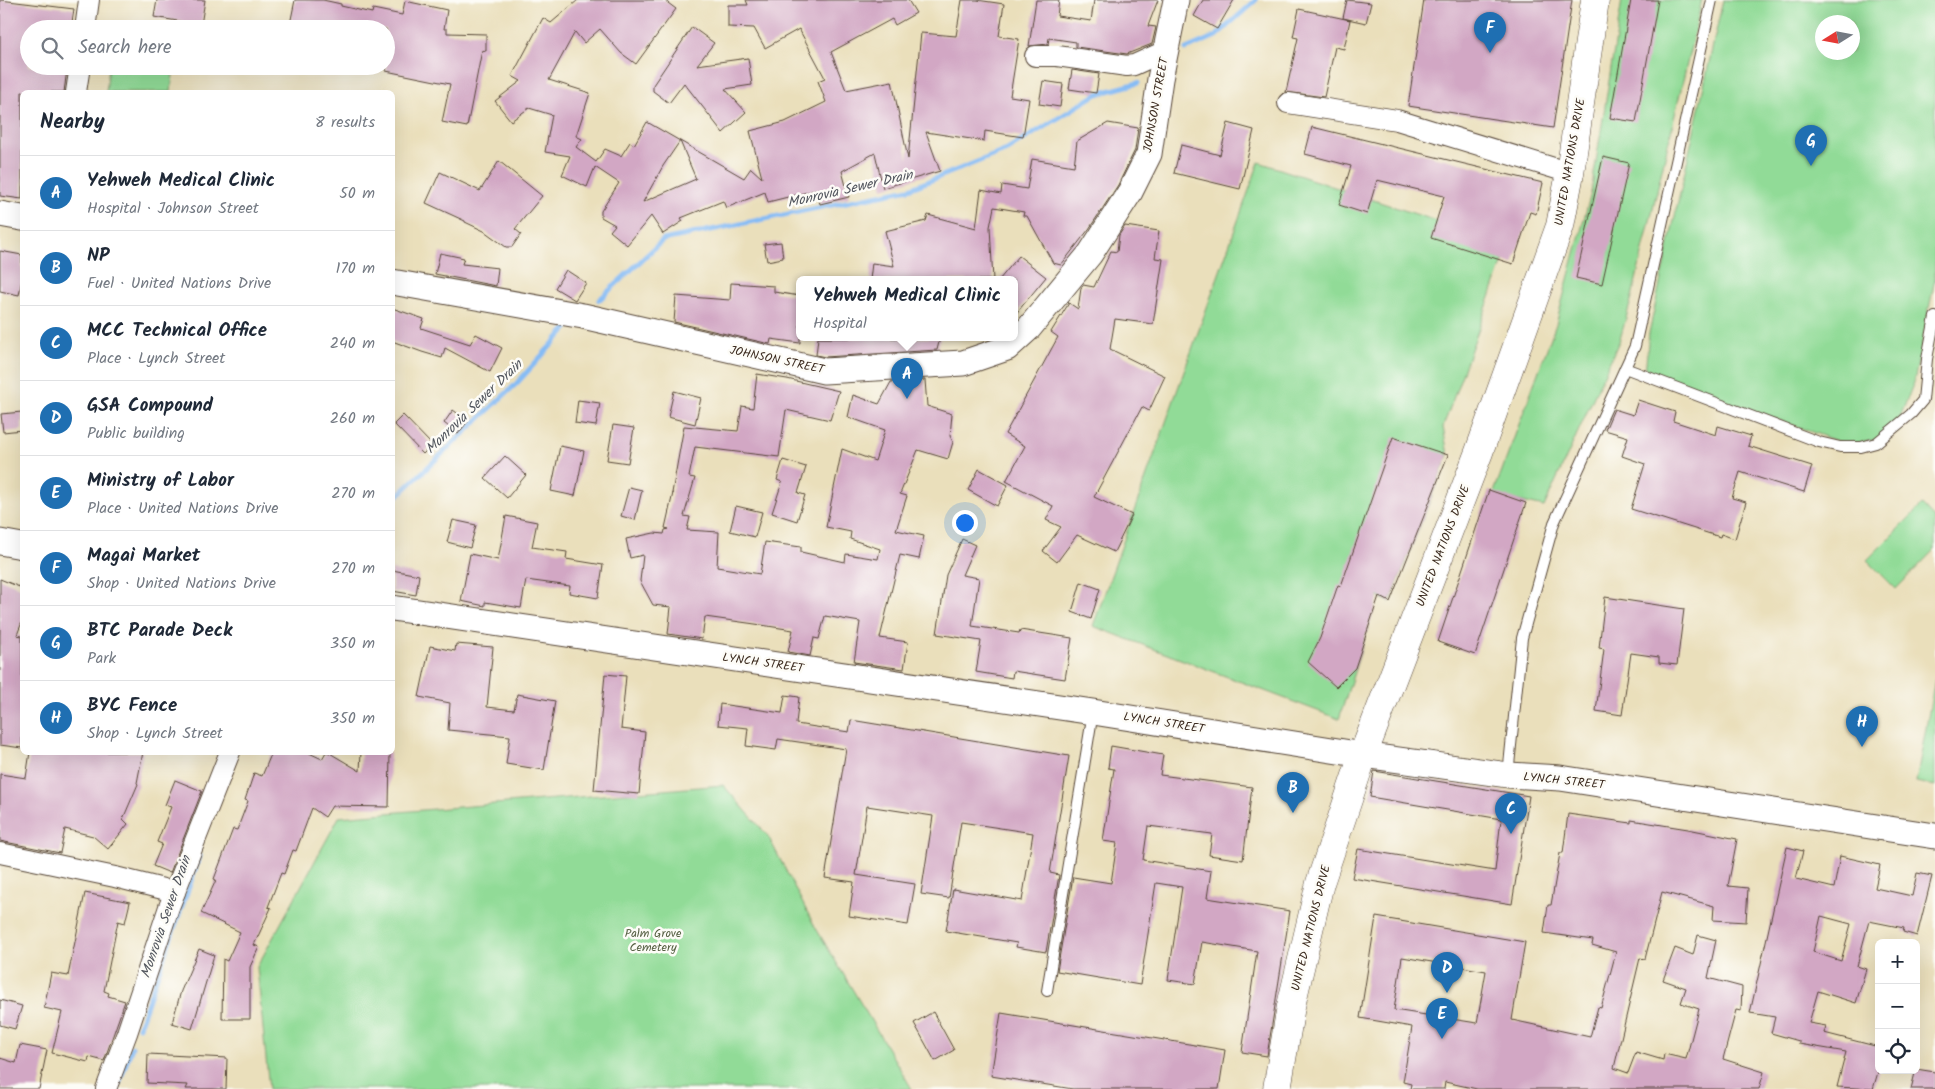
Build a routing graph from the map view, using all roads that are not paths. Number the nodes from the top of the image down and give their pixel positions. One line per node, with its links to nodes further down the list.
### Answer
1 (89, 0): 5 (street)
2 (1176, 0): 6 (street, JOHNSON STREET)
3 (1595, 0): 11 (main road, UNITED NATIONS DRIVE)
4 (1712, 0): 19 (lane)
5 (86, 20)
6 (1165, 51): 7 (street); 16 (street, JOHNSON STREET)
7 (1035, 56)
8 (79, 75): 9 (street)
9 (76, 90)
10 (1288, 103): 11 (street)
11 (1570, 173): 25 (main road, UNITED NATIONS DRIVE)
12 (0, 214): 13 (street)
13 (20, 218)
14 (395, 283): 17 (street, JOHNSON STREET)
15 (1935, 317): 18 (lane)
16 (1018, 338)
17 (1014, 341)
18 (1931, 361): 19 (lane)
19 (1625, 368): 26 (lane)
20 (0, 542): 21 (street)
21 (20, 546)
22 (395, 608): 23 (street, LYNCH STREET)
23 (1093, 712): 25 (street, LYNCH STREET); 30 (lane)
24 (229, 755): 29 (street)
25 (1363, 755): 26 (street, LYNCH STREET); 32 (main road, UNITED NATIONS DRIVE)
26 (1508, 775): 27 (street, LYNCH STREET)
27 (1935, 836)
28 (0, 853): 29 (street)
29 (175, 892): 31 (street)
30 (1047, 991)
31 (106, 1089)
32 (1277, 1089)

